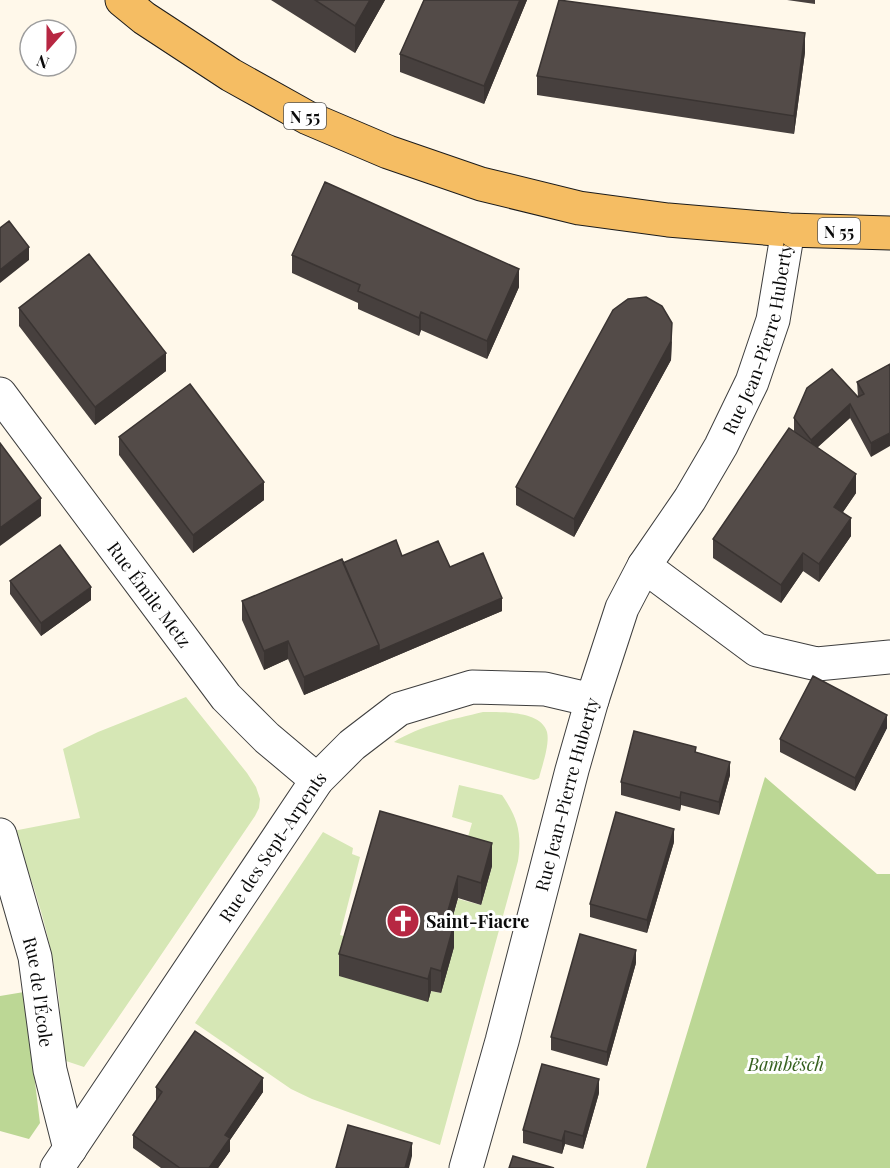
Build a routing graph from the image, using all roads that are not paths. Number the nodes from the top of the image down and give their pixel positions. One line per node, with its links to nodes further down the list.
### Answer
1 (122, 0): 2 (main road, N 55)
2 (788, 230): 3 (main road, N 55); 5 (street, Rue Jean-Pierre Huberty)
3 (890, 233)
4 (0, 394): 8 (street, Rue Émile Metz)
5 (644, 566): 6 (street); 7 (street, Rue Jean-Pierre Huberty)
6 (890, 657)
7 (592, 700): 8 (street, Rue des Sept-Arpents); 11 (street, Rue Jean-Pierre Huberty)
8 (317, 780): 10 (street, Rue des Sept-Arpents)
9 (0, 835): 10 (street, Rue de l'École)
10 (64, 1159)
11 (466, 1168)

